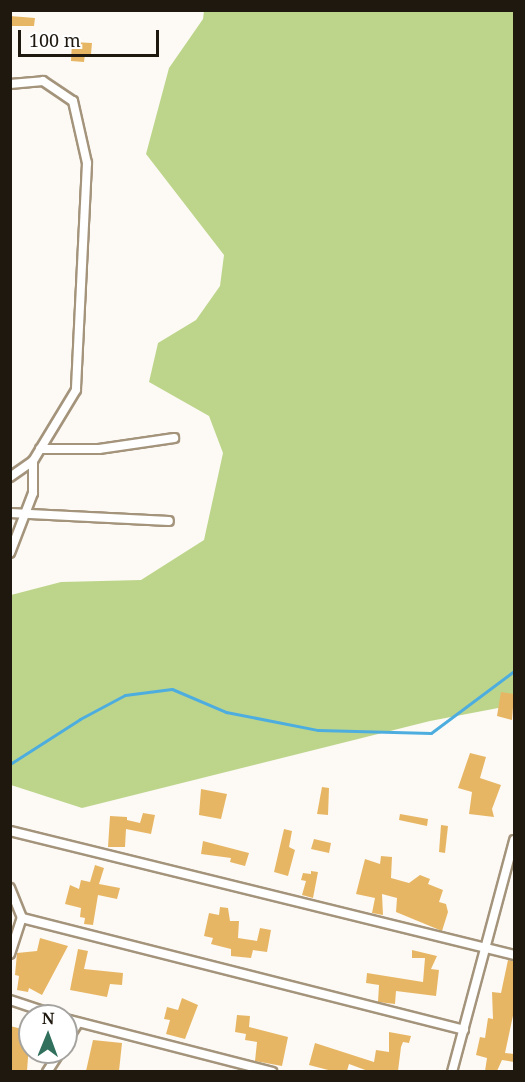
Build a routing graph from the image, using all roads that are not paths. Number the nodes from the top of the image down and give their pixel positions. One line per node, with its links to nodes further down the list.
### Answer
1 (10, 84): 3 (street)
2 (174, 438): 3 (street)
3 (40, 449): 4 (street)
4 (33, 461): 5 (street); 7 (street)
5 (10, 477)
6 (10, 513): 7 (street)
7 (25, 516): 8 (street); 9 (street)
8 (169, 521)
9 (10, 553)
10 (10, 831): 16 (street)
11 (514, 840): 12 (street)
12 (505, 877): 13 (street); 16 (street)
13 (514, 879)
14 (10, 888): 15 (street)
15 (22, 918): 17 (street); 20 (street)
16 (486, 948): 18 (street); 20 (street)
17 (10, 954)
18 (514, 955)
19 (78, 1023): 21 (street)
20 (464, 1030): 22 (street)
21 (272, 1071)
22 (452, 1071)

